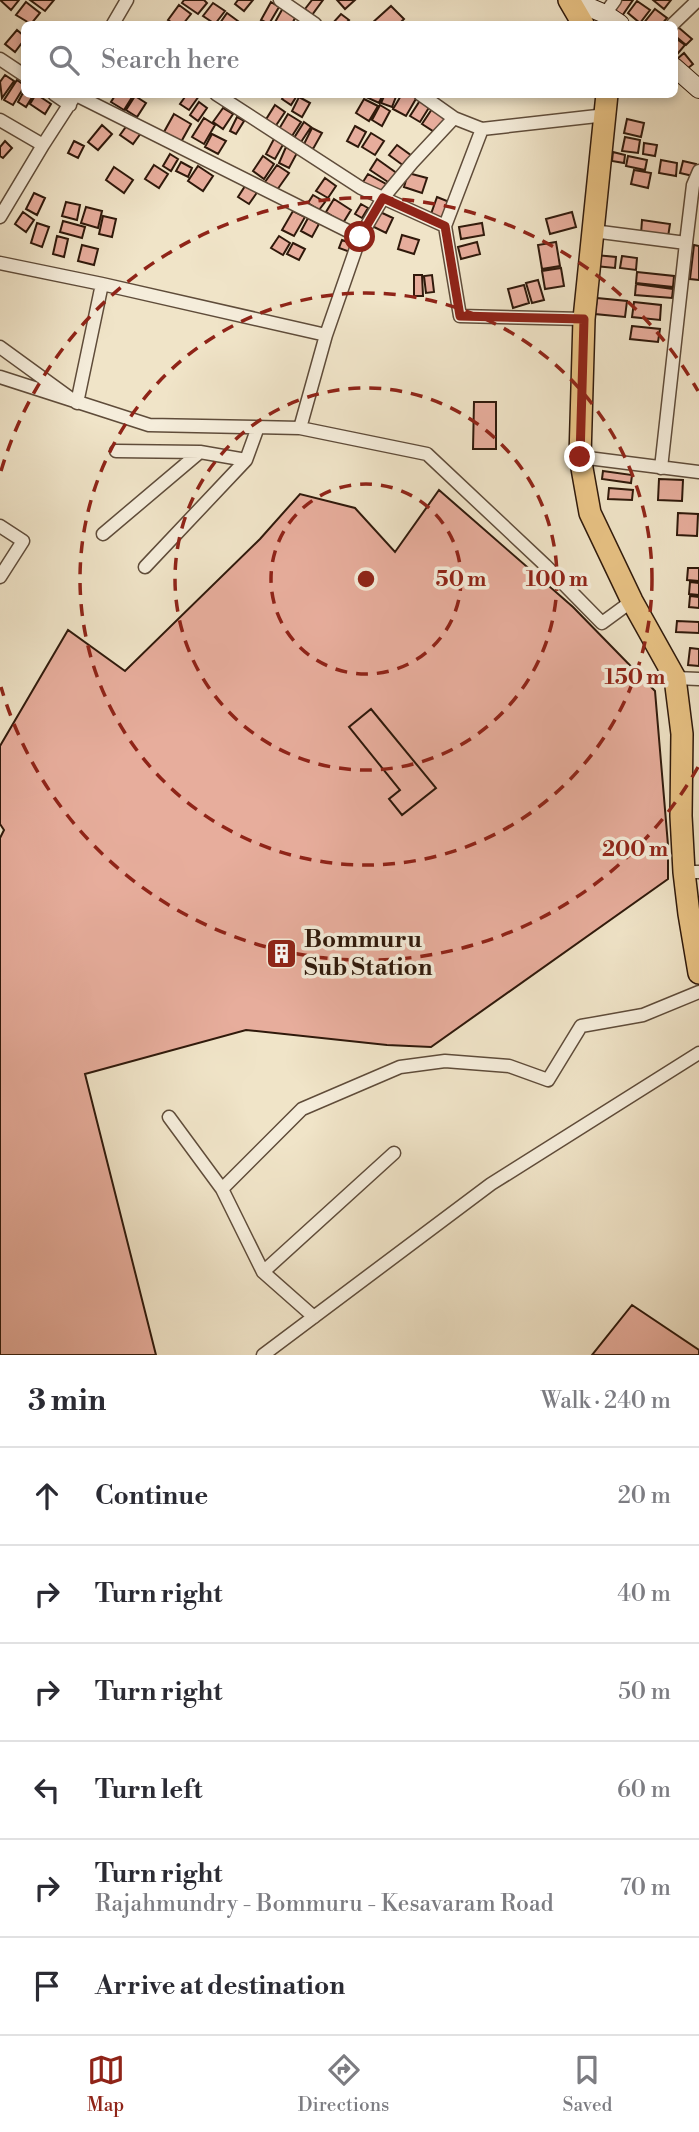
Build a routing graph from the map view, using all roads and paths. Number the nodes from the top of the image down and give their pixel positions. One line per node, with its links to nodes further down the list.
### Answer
1 (127, 0): 6 (street)
2 (280, 0): 7 (street)
3 (570, 0): 5 (main road); 8 (main road)
4 (698, 0): 9 (street)
5 (614, 13)
6 (115, 21)
7 (311, 21)
8 (581, 21)
9 (676, 21)
10 (0, 59): 12 (street)
11 (678, 71): 13 (main road)
12 (21, 73)
13 (699, 89)
14 (74, 98): 21 (street); 28 (street)
15 (222, 98): 23 (street)
16 (425, 98): 18 (street)
17 (607, 105): 20 (street); 27 (main road)
18 (454, 118): 20 (street); 23 (street)
19 (0, 120): 21 (street)
20 (482, 129): 26 (street)
21 (43, 145): 24 (street)
22 (699, 171): 29 (street)
23 (383, 198): 26 (street); 28 (street)
24 (4, 201): 25 (street)
25 (0, 217)
26 (445, 226): 32 (street)
27 (593, 231): 29 (street); 32 (main road)
28 (360, 237): 33 (street)
29 (686, 243): 43 (street)
30 (0, 263): 31 (street)
31 (102, 284): 33 (street); 36 (street)
32 (584, 319): 41 (main road)
33 (326, 335): 38 (street)
34 (0, 347): 36 (street)
35 (0, 377): 36 (street)
36 (77, 403): 37 (street)
37 (258, 427): 38 (street); 42 (street)
38 (300, 428): 49 (street)
39 (116, 451): 40 (street)
40 (200, 452): 42 (street); 46 (street)
41 (580, 457): 43 (street); 49 (main road)
42 (246, 460): 47 (street)
43 (660, 468): 44 (street)
44 (699, 472)
45 (0, 526): 48 (street)
46 (103, 534)
47 (145, 567)
48 (0, 577)
49 (632, 601): 50 (main road)
50 (675, 678): 51 (street); 52 (main road)
51 (699, 679)
52 (692, 872): 53 (main road)
53 (699, 972)
54 (699, 992): 58 (street)
55 (699, 1053): 60 (street)
56 (170, 1117): 58 (street)
57 (394, 1153): 59 (street)
58 (222, 1189): 59 (street)
59 (263, 1272): 60 (street)
60 (314, 1317): 61 (street)
61 (280, 1351): 62 (street)
62 (263, 1355)

